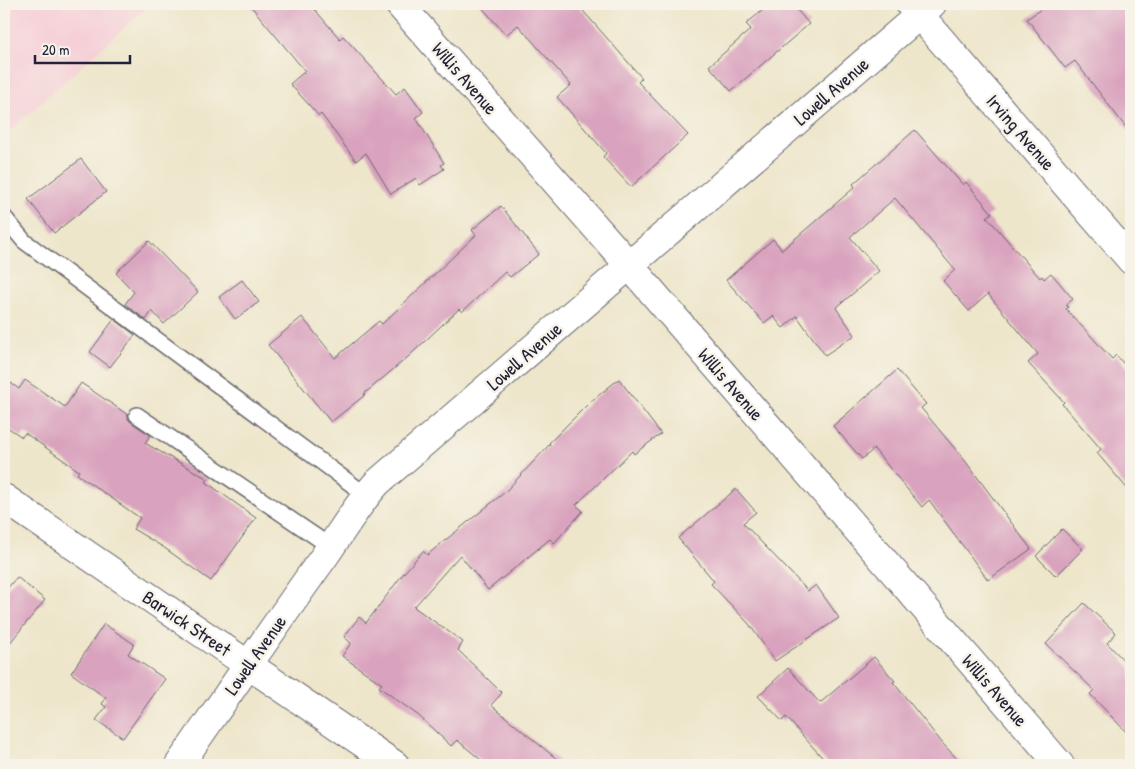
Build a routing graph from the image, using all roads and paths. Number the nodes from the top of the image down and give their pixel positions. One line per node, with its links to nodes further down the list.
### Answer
1 (399, 4): 5 (street, Willis Avenue)
2 (921, 7): 4 (street, Irving Avenue); 5 (street, Lowell Avenue)
3 (4, 217): 7 (lane)
4 (1131, 260)
5 (629, 265): 7 (street, Lowell Avenue); 13 (street, Willis Avenue)
6 (137, 414): 9 (lane)
7 (366, 495): 9 (street, Lowell Avenue)
8 (4, 498): 10 (street, Barwick Street)
9 (331, 547): 10 (street, Lowell Avenue)
10 (248, 665): 11 (street, Lowell Avenue); 12 (street, Barwick Street)
11 (179, 765)
12 (395, 765)
13 (1060, 765)

